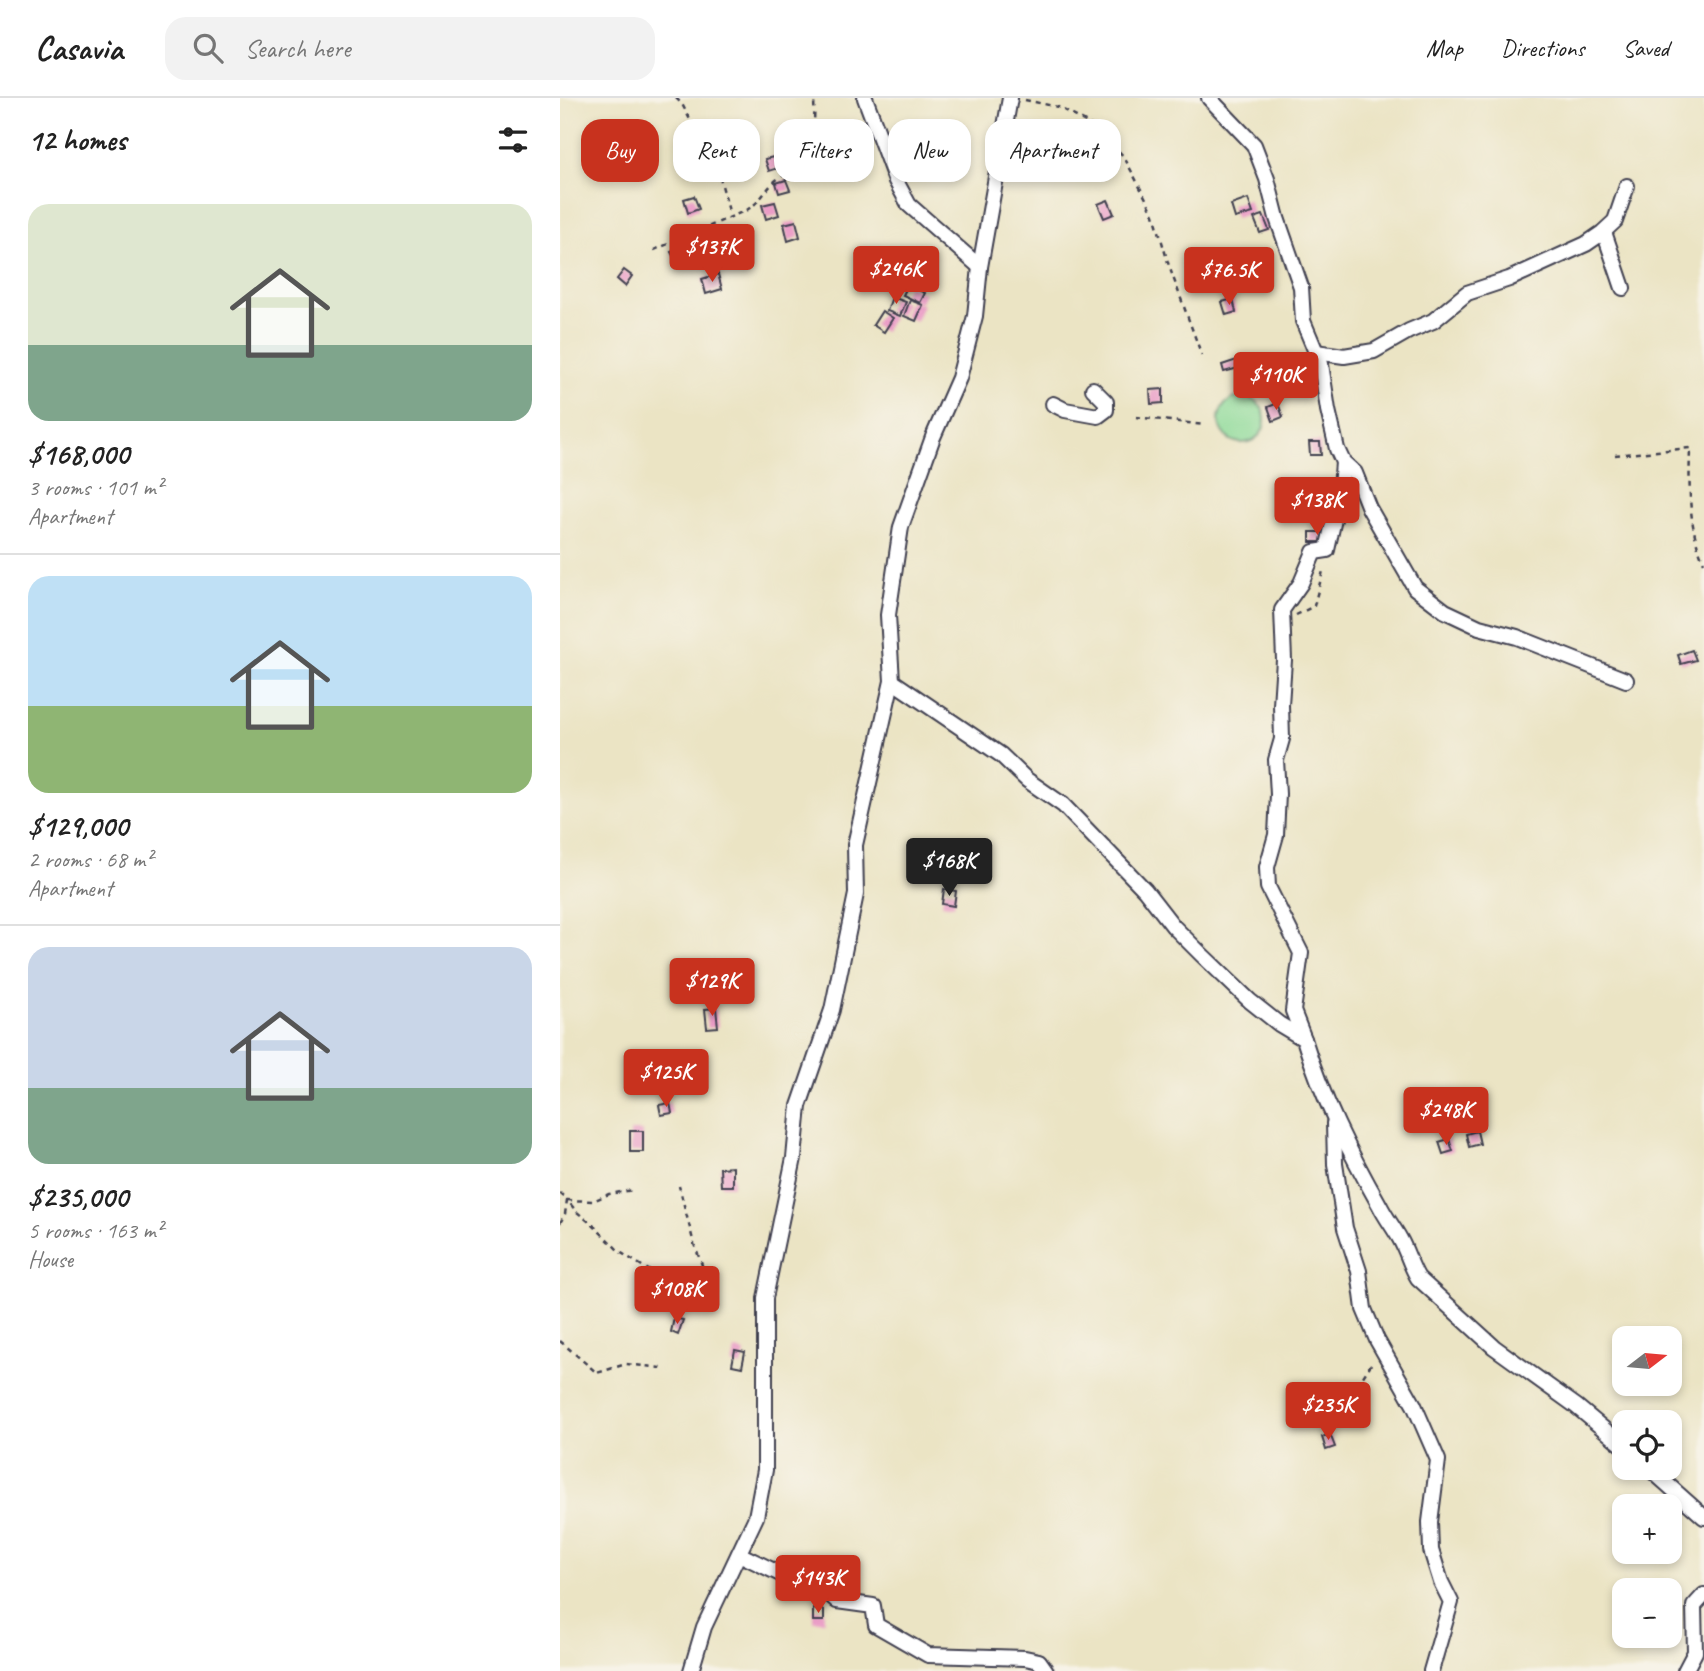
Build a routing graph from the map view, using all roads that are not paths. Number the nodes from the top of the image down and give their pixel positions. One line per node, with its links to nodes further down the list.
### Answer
1 (865, 98): 6 (street)
2 (1013, 98): 6 (street)
3 (1209, 98): 8 (street)
4 (1627, 187): 5 (street)
5 (1604, 232): 7 (street); 8 (street)
6 (979, 267): 13 (street)
7 (1623, 288)
8 (1322, 357): 11 (street)
9 (1093, 389): 10 (street)
10 (1053, 404)
11 (1343, 462): 12 (street); 14 (street)
12 (1626, 680)
13 (892, 681): 14 (street); 19 (street)
14 (1304, 1039): 15 (street)
15 (1334, 1118): 16 (street); 23 (street)
16 (1612, 1436)
17 (1662, 1480): 18 (street)
18 (1704, 1517)
19 (740, 1554): 21 (street); 22 (street)
20 (1704, 1595): 24 (street)
21 (691, 1671)
22 (1046, 1671)
23 (1431, 1671)
24 (1685, 1671)

